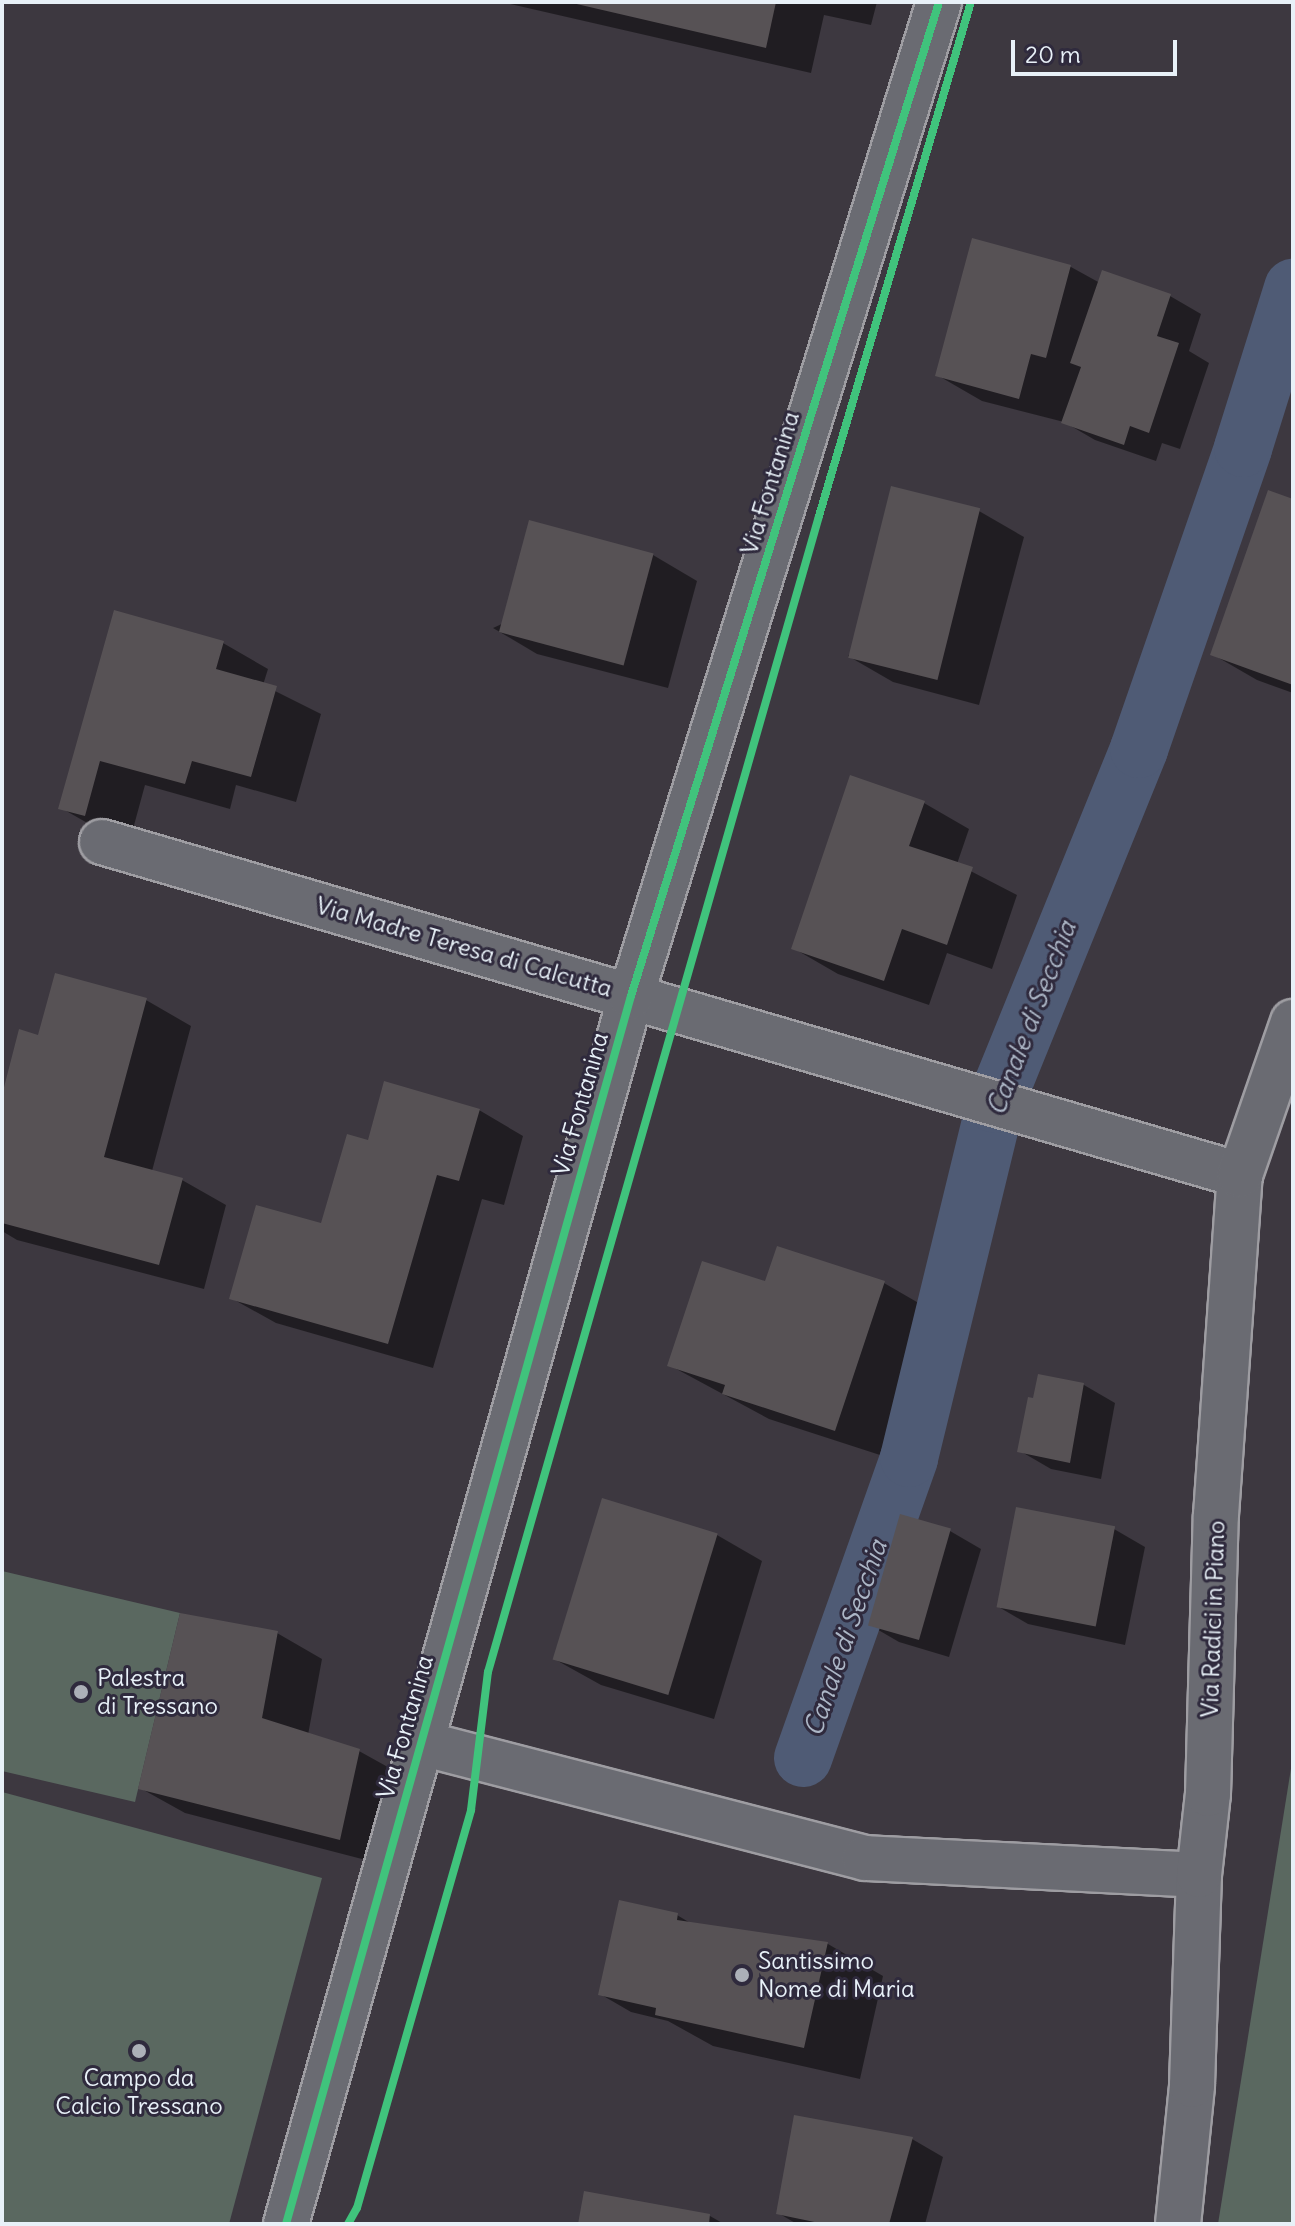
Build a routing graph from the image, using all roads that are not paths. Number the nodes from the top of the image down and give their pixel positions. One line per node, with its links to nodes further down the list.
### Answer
1 (939, 2): 3 (street, Via Fontanina)
2 (102, 842): 3 (street, Via Madre Teresa di Calcutta)
3 (631, 996): 5 (street, Via Madre Teresa di Calcutta); 6 (street, Via Fontanina)
4 (1293, 1022): 5 (street, Via Radici in Piano)
5 (1240, 1175): 7 (street, Via Radici in Piano)
6 (421, 1743): 7 (street); 8 (street, Via Fontanina)
7 (1199, 1875): 9 (street, Via Radici in Piano)
8 (286, 2224)
9 (1178, 2224)

